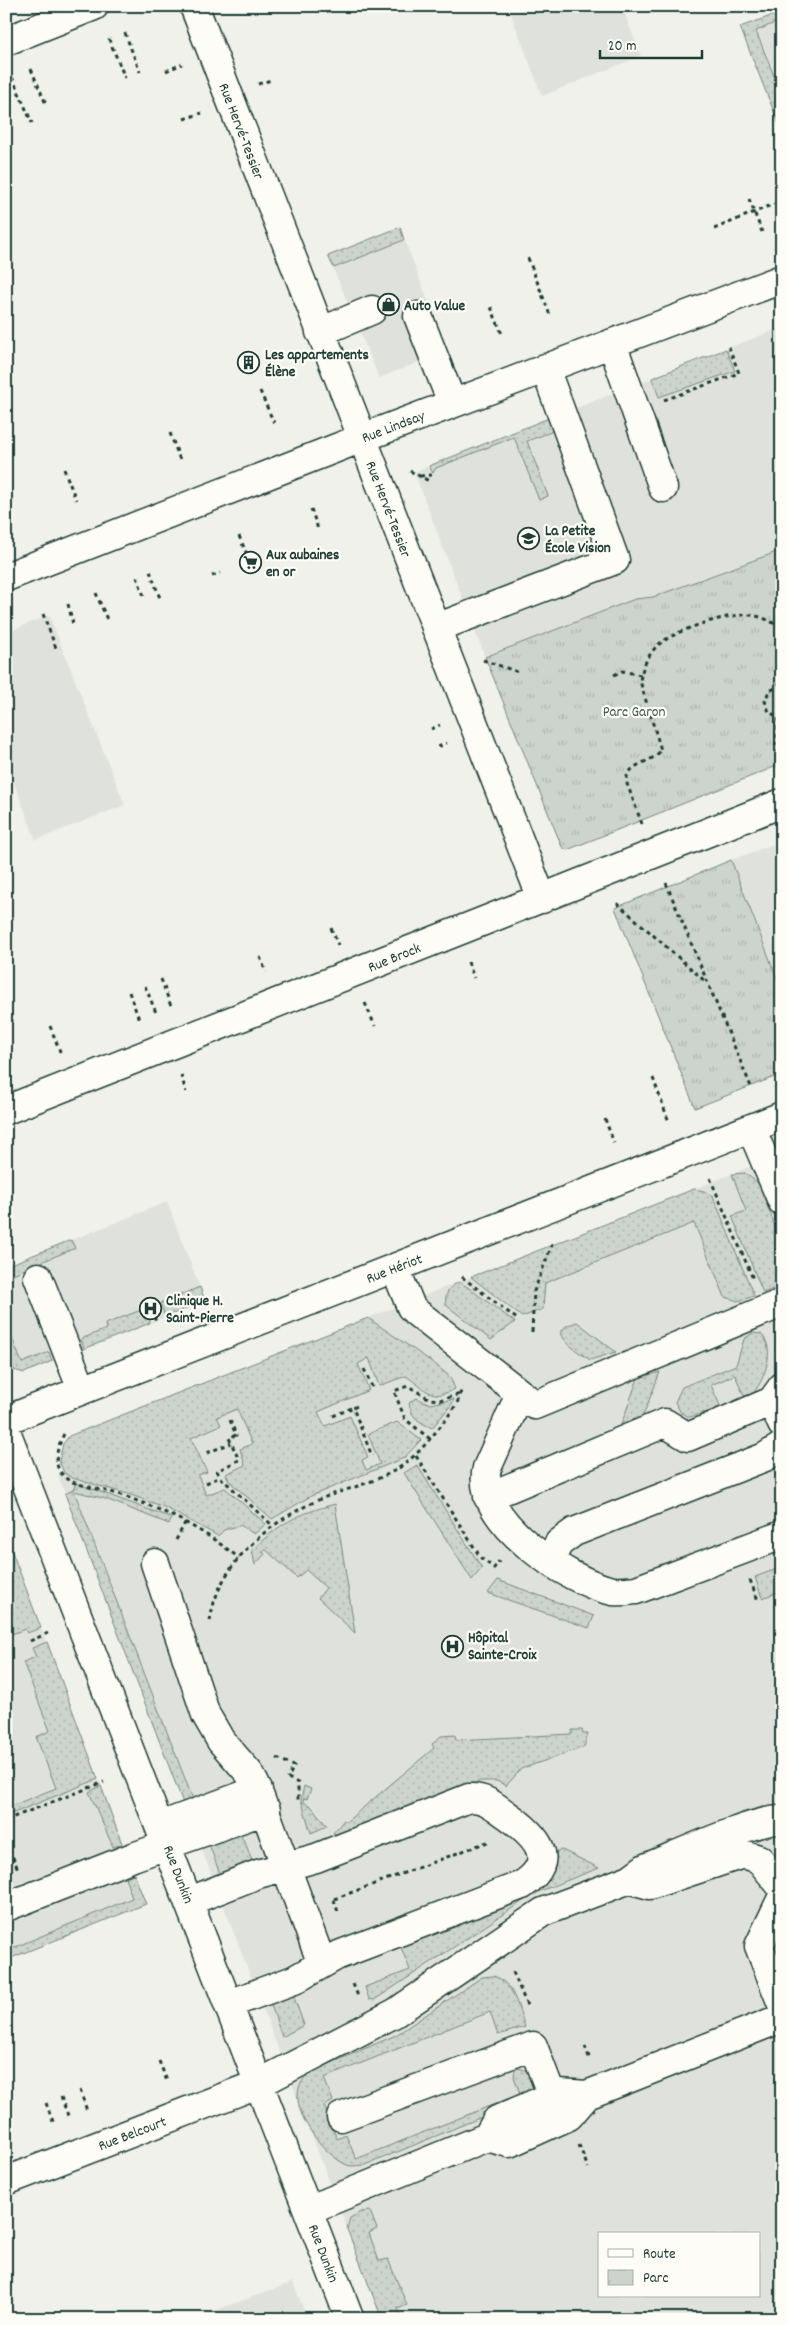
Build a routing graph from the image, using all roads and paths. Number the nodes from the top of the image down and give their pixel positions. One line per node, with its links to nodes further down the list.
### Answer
1 (94, 6): 5 (street)
2 (194, 6): 29 (street, Rue Hervé-Tessier)
3 (124, 33): 9 (path)
4 (109, 39): 11 (path)
5 (6, 41)
6 (182, 64): 8 (path)
7 (31, 69): 14 (path)
8 (166, 71)
9 (140, 72)
10 (12, 77): 17 (path)
11 (126, 78)
12 (271, 80): 13 (path)
13 (258, 84)
14 (46, 104)
15 (202, 113): 16 (path)
16 (184, 119)
17 (32, 123)
18 (749, 198): 20 (path)
19 (774, 204): 20 (path)
20 (755, 212): 21 (path); 22 (path)
21 (714, 229)
22 (762, 232)
23 (528, 258): 27 (path)
24 (780, 285): 31 (street, Rue Lindsay)
25 (491, 307): 30 (path)
26 (372, 310): 29 (street)
27 (550, 315)
28 (418, 316): 35 (street)
29 (320, 332): 39 (street, Rue Hervé-Tessier)
30 (502, 334)
31 (612, 343): 33 (street, Rue Lindsay); 46 (street)
32 (728, 345): 36 (path)
33 (545, 368): 35 (street, Rue Lindsay); 64 (street)
34 (260, 390): 37 (path)
35 (452, 403): 39 (street, Rue Lindsay)
36 (657, 403)
37 (274, 423)
38 (170, 433): 40 (path)
39 (362, 438): 56 (street, Rue Lindsay); 64 (street, Rue Hervé-Tessier)
40 (180, 460)
41 (64, 469): 47 (path)
42 (408, 470): 44 (path)
43 (432, 475): 44 (path)
44 (420, 476): 45 (path)
45 (429, 481)
46 (663, 488)
47 (76, 500)
48 (311, 509): 49 (path)
49 (318, 530)
50 (239, 536): 51 (path)
51 (248, 557)
52 (150, 571): 59 (path)
53 (220, 573): 54 (path)
54 (212, 576)
55 (137, 577): 58 (path)
56 (6, 578)
57 (96, 593): 62 (path)
58 (144, 596)
59 (161, 600)
60 (68, 604): 63 (path)
61 (43, 614): 66 (path)
62 (108, 622)
63 (73, 624)
64 (436, 628): 82 (street, Rue Hervé-Tessier)
65 (782, 628): 70 (path)
66 (56, 648)
67 (480, 659): 68 (path)
68 (518, 672)
69 (614, 675): 70 (path)
70 (641, 675): 80 (path)
71 (782, 677): 72 (path)
72 (780, 685): 73 (path)
73 (780, 718): 78 (path)
74 (442, 724): 75 (path)
75 (431, 729)
76 (449, 742): 77 (path)
77 (438, 747)
78 (782, 762)
79 (782, 802): 82 (street, Rue Brock)
80 (642, 824)
81 (665, 883): 91 (path)
82 (542, 899): 105 (street, Rue Brock)
83 (617, 902): 91 (path)
84 (331, 928): 85 (path)
85 (338, 945)
86 (260, 956): 88 (path)
87 (468, 962): 89 (path)
88 (266, 972)
89 (474, 978)
90 (161, 979): 95 (path)
91 (708, 984): 103 (path)
92 (145, 986): 96 (path)
93 (129, 992): 97 (path)
94 (365, 1003): 99 (path)
95 (172, 1009)
96 (157, 1015)
97 (140, 1022)
98 (50, 1026): 100 (path)
99 (375, 1026)
100 (61, 1054)
101 (181, 1075): 104 (path)
102 (654, 1078): 108 (path)
103 (752, 1089)
104 (186, 1092)
105 (6, 1110)
106 (782, 1116): 109 (street, Rue Hériot)
107 (604, 1119): 110 (path)
108 (669, 1122)
109 (751, 1128): 112 (street); 114 (street, Rue Hériot)
110 (614, 1143)
111 (710, 1178): 117 (path)
112 (782, 1201)
113 (554, 1240): 122 (path)
114 (395, 1268): 126 (street, Rue Hériot); 128 (street)
115 (38, 1277): 126 (street)
116 (462, 1277): 120 (path)
117 (756, 1286)
118 (782, 1303): 128 (street)
119 (154, 1317): 121 (path)
120 (517, 1318)
121 (157, 1324)
122 (532, 1332)
123 (364, 1369): 125 (path)
124 (458, 1381): 127 (path)
125 (372, 1389)
126 (82, 1390): 131 (street, Rue Hériot)
127 (460, 1394): 135 (path); 135 (path)
128 (520, 1394): 143 (street)
129 (778, 1404): 143 (street)
130 (333, 1416): 139 (path)
131 (6, 1420)
132 (230, 1420): 136 (path)
133 (6, 1431): 161 (street, Rue Dunkin)
134 (64, 1434): 146 (path)
135 (430, 1439): 140 (path)
136 (231, 1443): 138 (path); 141 (path)
137 (782, 1446): 147 (street)
138 (207, 1453)
139 (372, 1456)
140 (416, 1456): 144 (path); 149 (path)
141 (220, 1477): 142 (path); 144 (path)
142 (206, 1483)
143 (488, 1497): 147 (street)
144 (272, 1526): 146 (path)
145 (782, 1534): 147 (street)
146 (239, 1558): 152 (path)
147 (550, 1560)
148 (156, 1563): 158 (street)
149 (494, 1568)
150 (750, 1580): 151 (path)
151 (758, 1600)
152 (210, 1628)
153 (48, 1633): 154 (path)
154 (30, 1641)
155 (272, 1755): 157 (path)
156 (104, 1782): 159 (path)
157 (298, 1783)
158 (262, 1800): 161 (street); 164 (street)
159 (6, 1820)
160 (782, 1820): 166 (street, Rue Belcourt)
161 (164, 1836): 170 (street, Rue Dunkin); 171 (street)
162 (496, 1839): 169 (path)
163 (6, 1842): 165 (path)
164 (287, 1866): 170 (street); 173 (street); 173 (street)
165 (19, 1872)
166 (630, 1879): 167 (street); 172 (street, Rue Belcourt)
167 (782, 1887)
168 (782, 1898): 175 (street)
169 (334, 1899)
170 (190, 1901): 174 (street, Rue Dunkin)
171 (6, 1906)
172 (500, 1941): 176 (path); 180 (street, Rue Belcourt)
173 (322, 1964): 174 (street)
174 (229, 2004): 180 (street, Rue Dunkin)
175 (782, 2004)
176 (528, 2008)
177 (782, 2018): 182 (street)
178 (159, 2061): 179 (path)
179 (167, 2081)
180 (258, 2084): 191 (street, Rue Belcourt); 192 (street, Rue Dunkin)
181 (80, 2090): 186 (path)
182 (587, 2095): 183 (street); 190 (street)
183 (552, 2096): 188 (street); 190 (street)
184 (62, 2097): 187 (path)
185 (46, 2103): 189 (path)
186 (87, 2111)
187 (69, 2118)
188 (341, 2118)
189 (54, 2124)
190 (487, 2137): 192 (street)
191 (6, 2181)
192 (308, 2210): 193 (street, Rue Dunkin)
193 (350, 2319)

